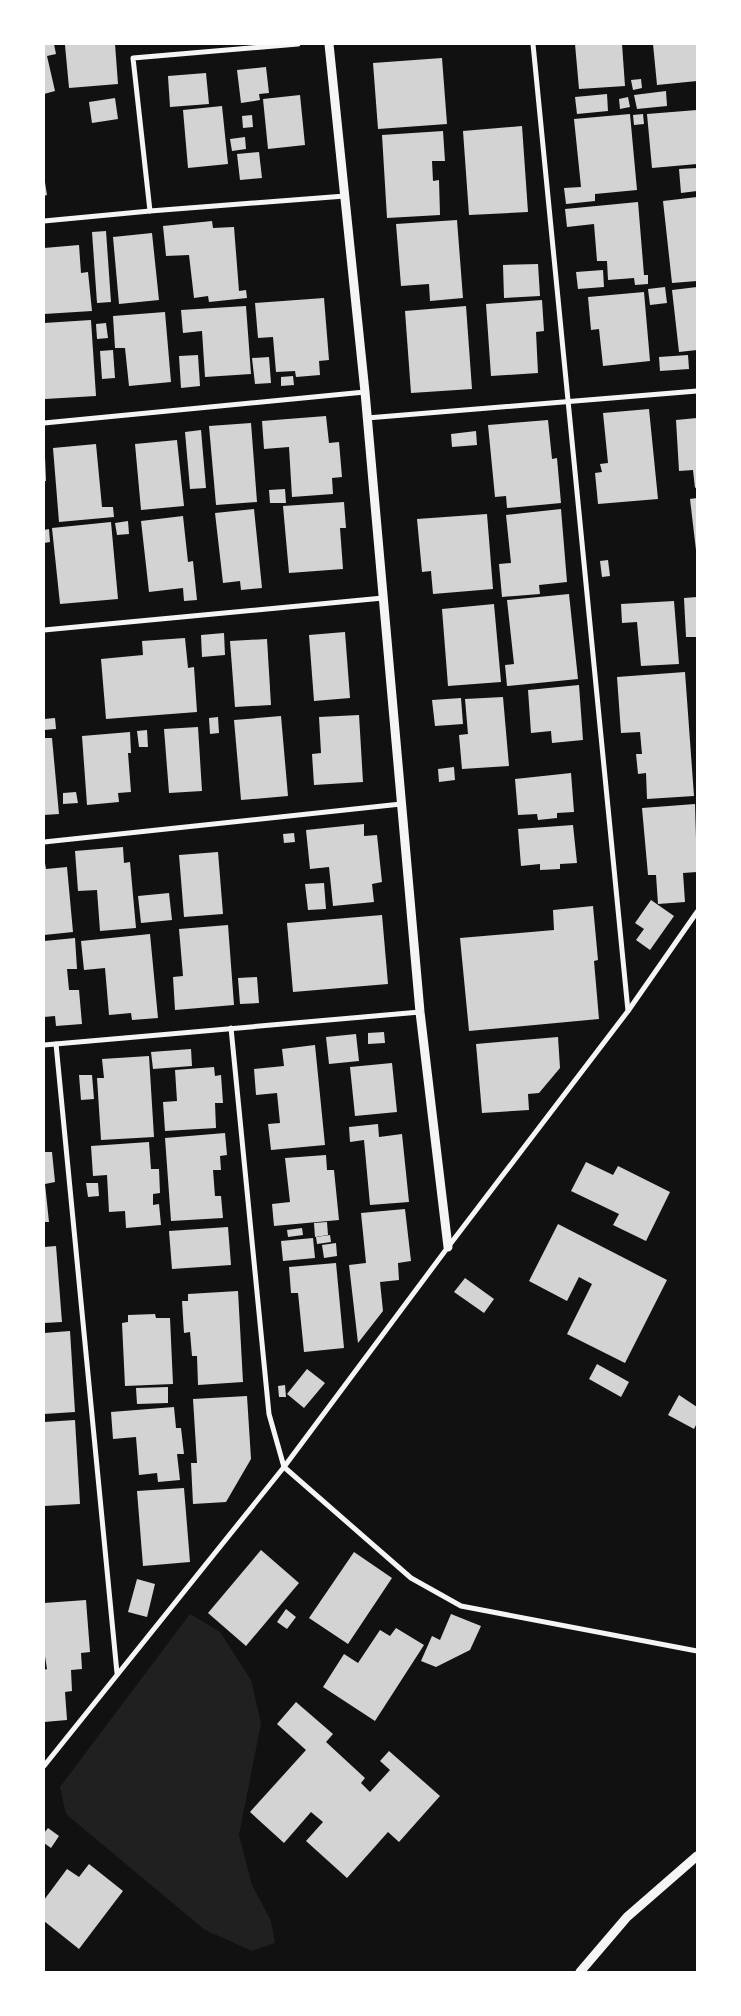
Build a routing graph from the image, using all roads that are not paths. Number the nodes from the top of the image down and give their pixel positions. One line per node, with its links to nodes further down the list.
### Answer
1 (298, 44): 5 (street)
2 (329, 44): 4 (street)
3 (533, 44): 9 (street)
4 (346, 196): 5 (street); 8 (street)
5 (150, 211): 6 (street)
6 (44, 221)
7 (697, 391): 9 (street)
8 (365, 392): 10 (street); 11 (street)
9 (567, 402): 10 (street); 17 (street)
10 (367, 418): 12 (street)
11 (44, 423)
12 (383, 598): 13 (street); 14 (street)
13 (44, 630)
14 (401, 804): 15 (street); 18 (street)
15 (44, 842)
16 (697, 912): 17 (street)
17 (628, 1011): 22 (street)
18 (420, 1012): 19 (street); 22 (street)
19 (231, 1028): 20 (street); 23 (street)
20 (56, 1044): 21 (street); 25 (street)
21 (44, 1045)
22 (448, 1248): 23 (street)
23 (284, 1467): 24 (street); 25 (street)
24 (697, 1651)
25 (117, 1673): 26 (street)
26 (44, 1766)
27 (697, 1856): 28 (street)
28 (580, 1972)

